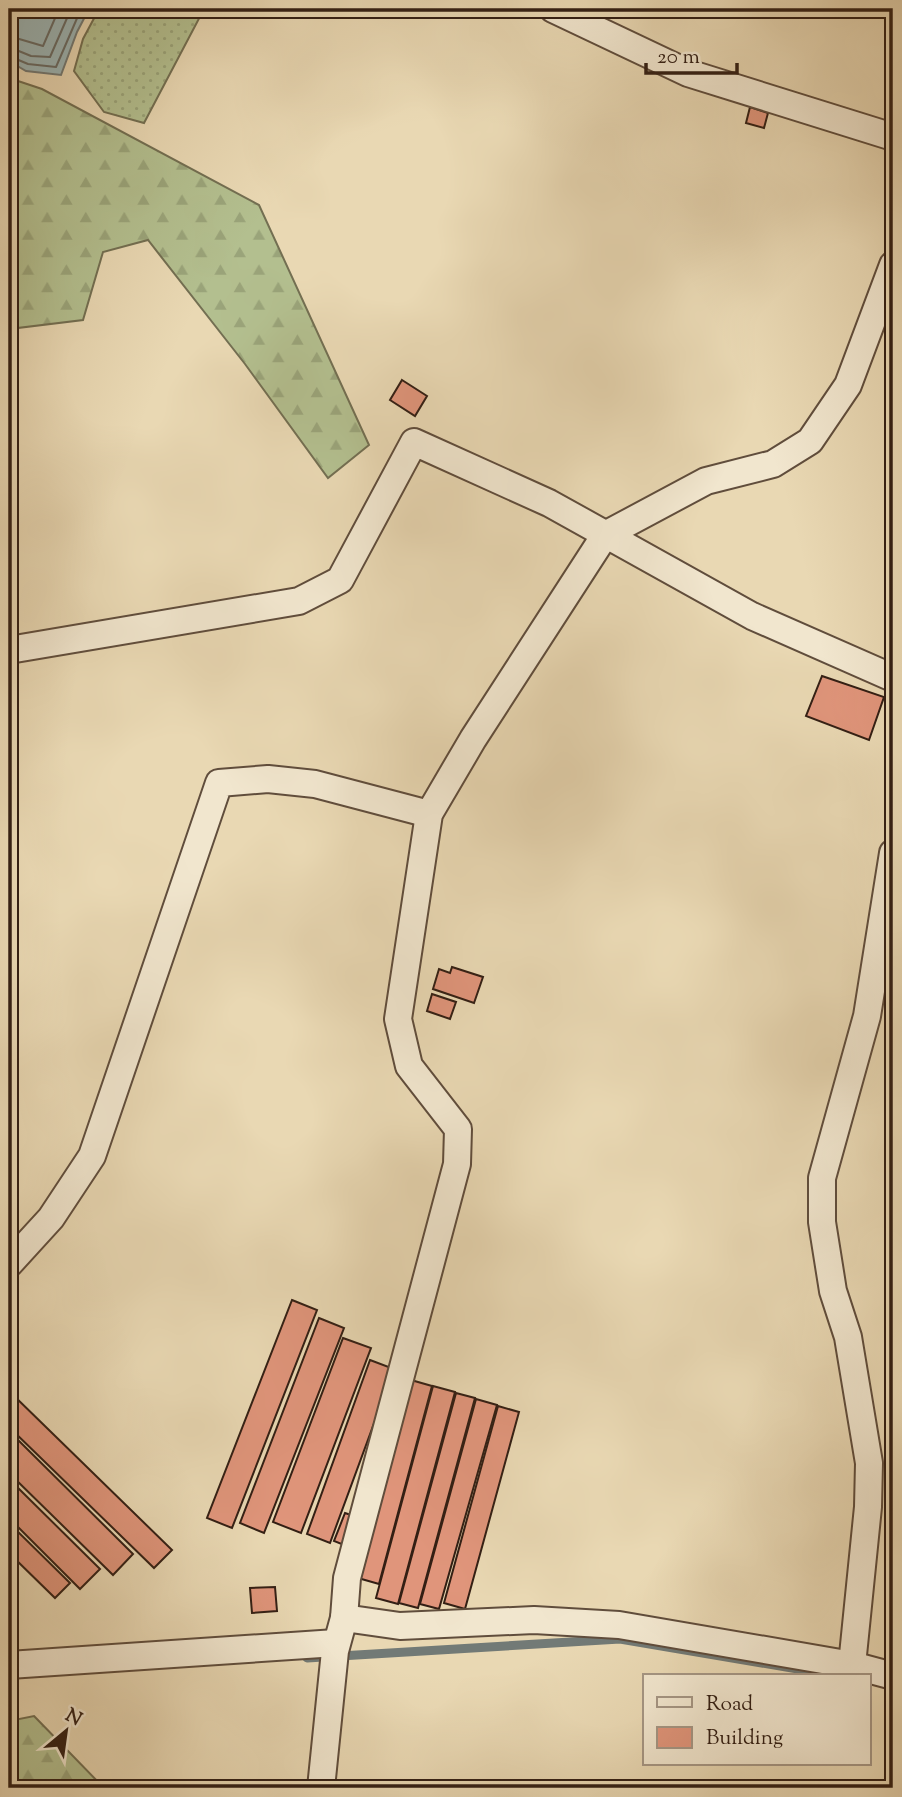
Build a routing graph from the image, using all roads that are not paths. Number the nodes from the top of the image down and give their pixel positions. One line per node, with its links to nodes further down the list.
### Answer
1 (552, 9): 2 (street)
2 (893, 137)
3 (893, 265): 4 (street)
4 (605, 535): 5 (street); 6 (street); 7 (street)
5 (9, 650)
6 (893, 678)
7 (429, 814): 9 (street); 10 (street)
8 (893, 853): 12 (street)
9 (9, 1264)
10 (337, 1644): 11 (street); 12 (street); 14 (street)
11 (9, 1665)
12 (852, 1665): 13 (street)
13 (893, 1676)
14 (321, 1788)

